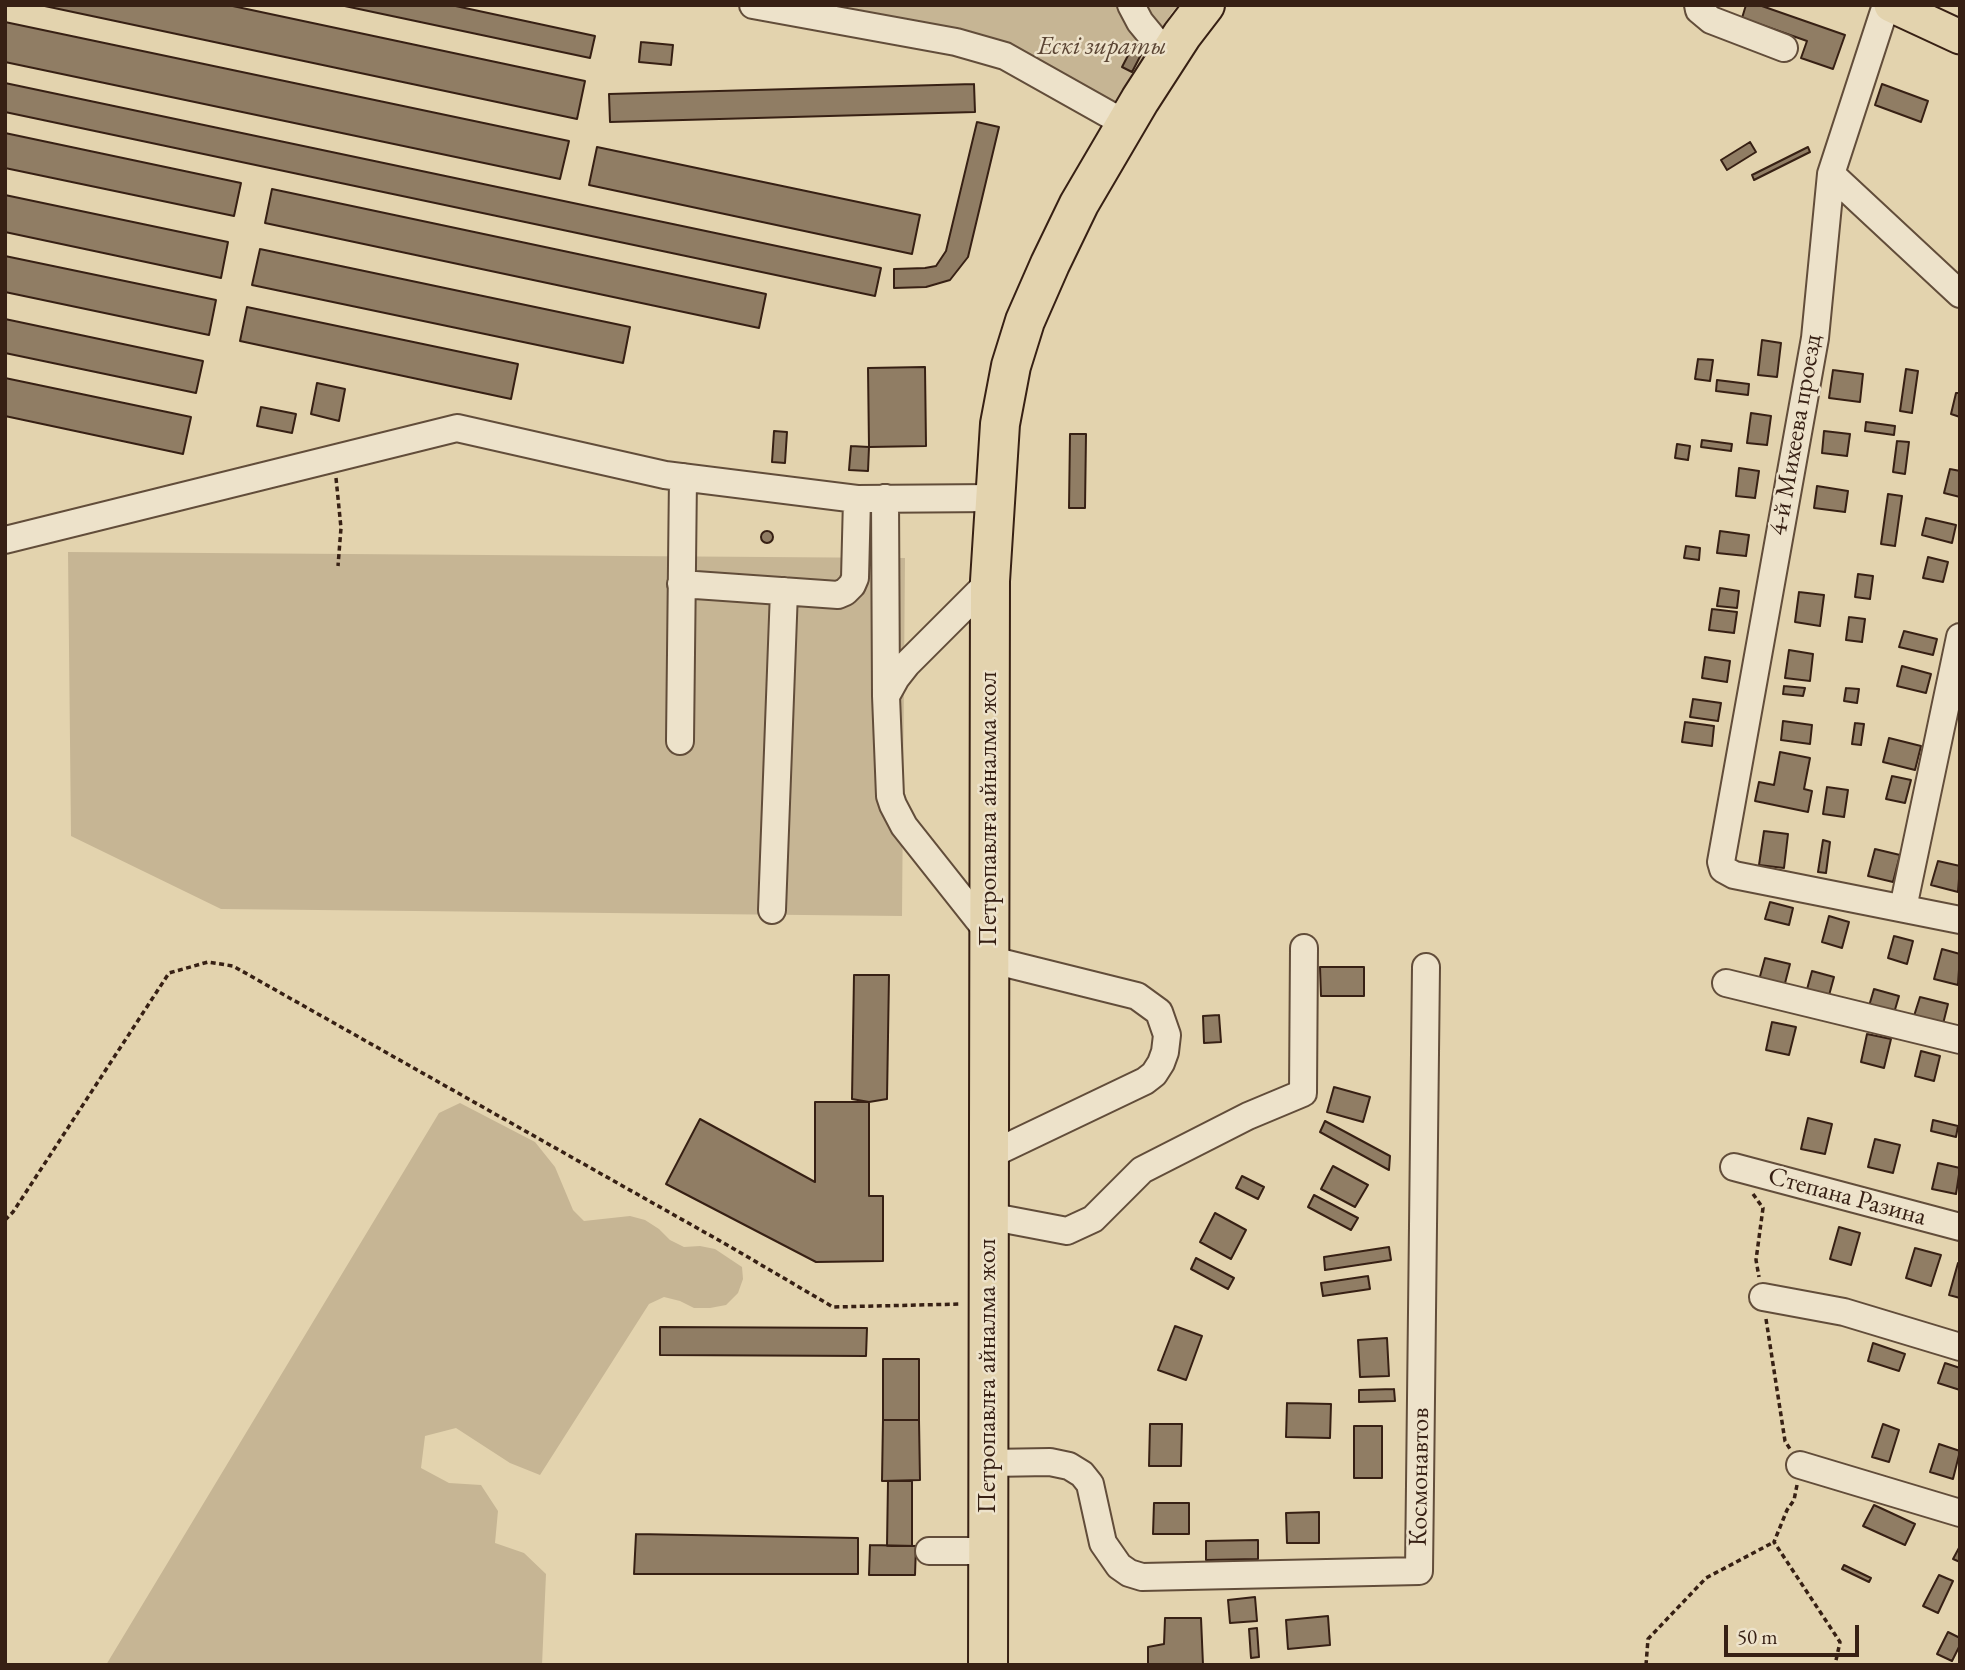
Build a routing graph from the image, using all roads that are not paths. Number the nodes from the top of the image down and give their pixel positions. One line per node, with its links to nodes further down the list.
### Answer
1 (753, 5): 10 (street)
2 (1131, 5): 9 (street)
3 (1205, 5): 9 (highway, Петропавлға айналма жол)
4 (1698, 5): 8 (street)
5 (1886, 5): 11 (street, 4-й Михеева проезд)
6 (1891, 5): 7 (main road)
7 (1960, 37)
8 (1784, 48)
9 (1168, 56): 10 (highway, Петропавлға айналма жол)
10 (1126, 124): 15 (highway, Петропавлға айналма жол)
11 (1831, 174): 12 (street); 24 (street, 4-й Михеева проезд)
12 (1960, 294)
13 (683, 477): 16 (street); 17 (street); 19 (street)
14 (885, 498): 15 (street); 16 (street); 22 (street)
15 (994, 498): 18 (highway, Петропавлға айналма жол)
16 (857, 499): 20 (street)
17 (5, 540)
18 (990, 581): 22 (street); 27 (highway, Петропавлға айналма жол)
19 (681, 584): 20 (street); 23 (street)
20 (784, 591): 25 (street)
21 (1960, 637): 24 (street)
22 (887, 696): 27 (street)
23 (680, 741)
24 (1903, 908): 26 (street)
25 (772, 910)
26 (1960, 920)
27 (988, 946): 32 (highway, Петропавлға айналма жол); 32 (street)
28 (1304, 948): 34 (street)
29 (1426, 967): 38 (street, Космонавтов)
30 (1726, 983): 31 (street)
31 (1960, 1040)
32 (988, 1156): 34 (highway, Петропавлға айналма жол)
33 (1734, 1167): 35 (street, Степана Разина)
34 (988, 1216): 38 (highway, Петропавлға айналма жол)
35 (1960, 1227)
36 (1763, 1297): 37 (street)
37 (1960, 1347)
38 (989, 1463): 41 (highway, Петропавлға айналма жол)
39 (1800, 1465): 40 (street)
40 (1960, 1513)
41 (989, 1550): 42 (street); 43 (highway, Петропавлға айналма жол)
42 (929, 1551)
43 (989, 1665)

